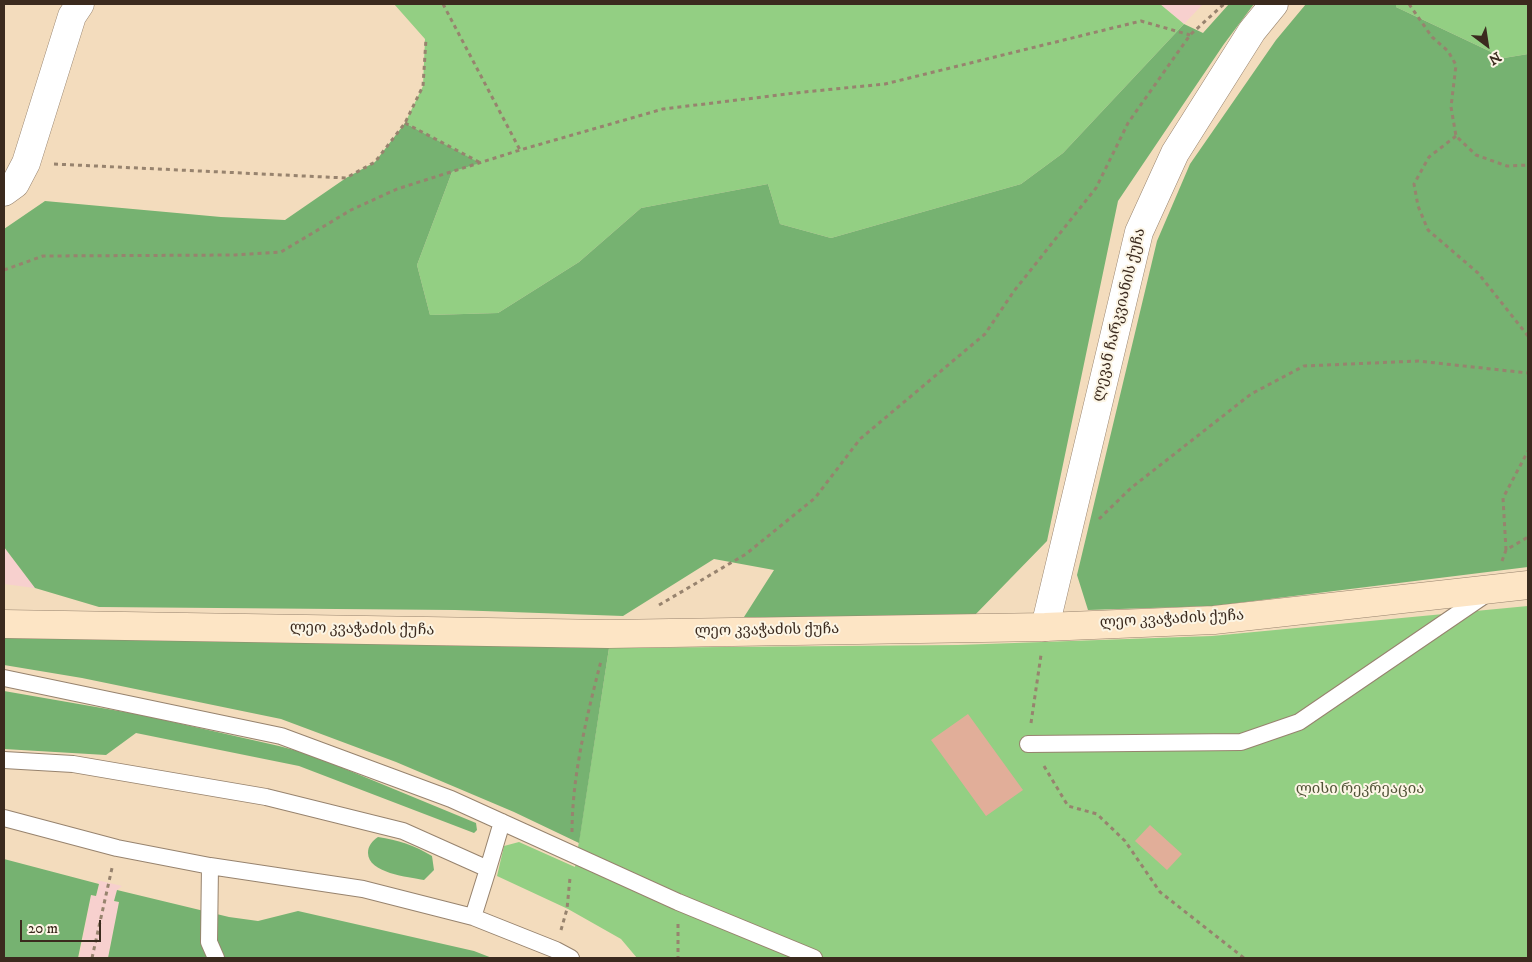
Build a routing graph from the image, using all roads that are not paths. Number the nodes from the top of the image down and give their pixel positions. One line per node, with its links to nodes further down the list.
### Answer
1 (80, 4): 3 (street)
2 (1274, 4): 7 (street, ლევან ჩარკვიანის ქუჩა)
3 (4, 192)
4 (1528, 585): 5 (main road, ლეო კვაჭაძის ქუჩა)
5 (1493, 590): 7 (main road, ლეო კვაჭაძის ქუჩა); 9 (lane)
6 (4, 624): 7 (main road, ლეო კვაჭაძის ქუჩა)
7 (1045, 627)
8 (4, 678): 12 (lane)
9 (1028, 744)
10 (4, 760): 14 (lane)
11 (4, 818): 13 (lane)
12 (502, 822): 14 (lane); 18 (lane)
13 (210, 866): 15 (lane); 16 (lane)
14 (488, 869): 15 (lane)
15 (473, 917): 17 (lane)
16 (216, 958)
17 (571, 958)
18 (814, 958)

